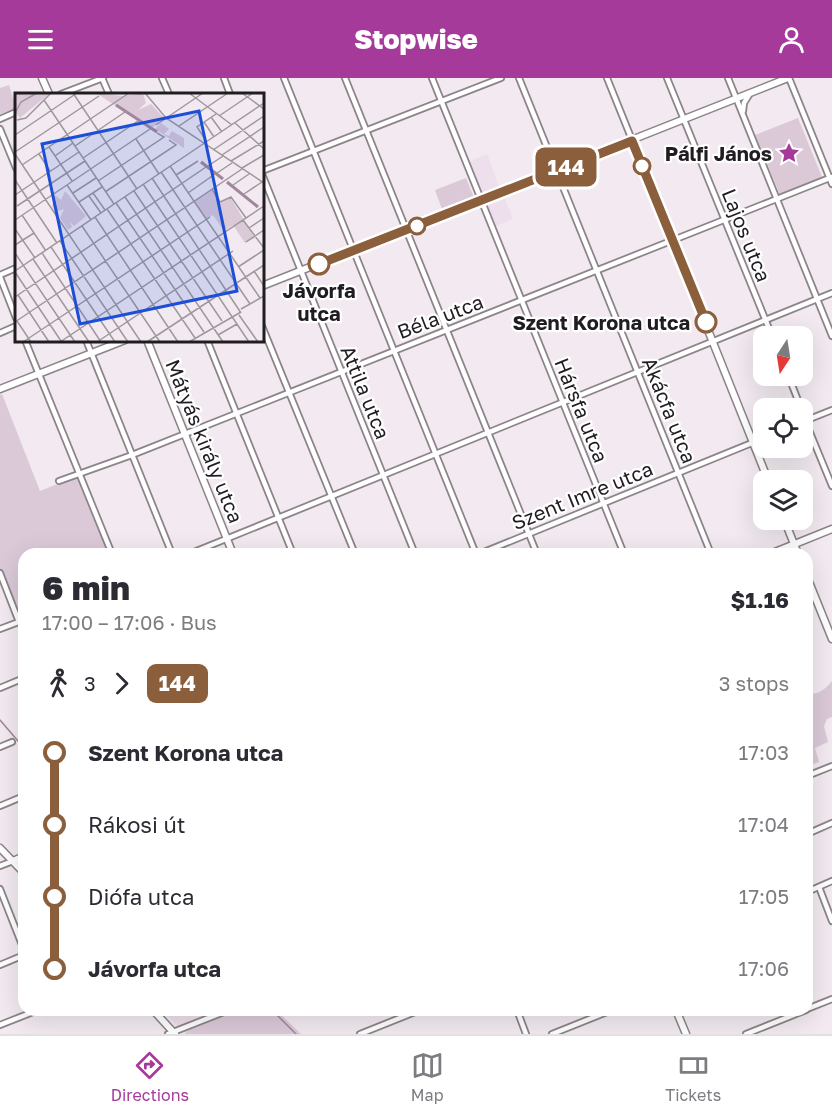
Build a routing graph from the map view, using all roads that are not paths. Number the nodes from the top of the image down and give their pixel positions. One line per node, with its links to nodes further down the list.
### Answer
1 (42, 78): 14 (main road)
2 (102, 78): 15 (street); 16 (street)
3 (162, 78): 17 (street)
4 (224, 78): 18 (street)
5 (284, 78): 29 (street)
6 (345, 78): 27 (street)
7 (432, 78): 21 (street, Hársfa utca)
8 (501, 78): 21 (street)
9 (519, 78): 31 (street, Akácfa utca)
10 (606, 78): 28 (street)
11 (667, 78): 25 (street, Lajos utca)
12 (728, 78): 20 (street)
13 (789, 78): 19 (main road); 34 (street)
14 (49, 93)
15 (64, 93)
16 (109, 93)
17 (169, 93)
18 (230, 93)
19 (751, 93): 20 (main road); 23 (street)
20 (737, 99): 23 (street); 25 (main road)
21 (441, 100): 27 (street); 36 (street, Hársfa utca)
22 (15, 112): 24 (street)
23 (743, 114): 35 (street)
24 (0, 119)
25 (684, 120): 28 (main road); 37 (street, Lajos utca)
26 (0, 129): 30 (street)
27 (366, 130): 29 (street); 38 (street)
28 (632, 141): 31 (main road); 39 (main road)
29 (314, 151): 32 (street); 40 (street)
30 (15, 166)
31 (556, 171): 36 (main road); 43 (street, Akácfa utca)
32 (264, 172)
33 (264, 178): 42 (street, Attila utca)
34 (831, 179): 35 (street, Béla utca)
35 (778, 199): 37 (street, Béla utca); 47 (street)
36 (481, 200): 38 (main road); 48 (street, Hársfa utca)
37 (725, 220): 39 (street, Béla utca); 50 (street, Lajos utca)
38 (406, 230): 40 (main road); 53 (street)
39 (672, 241): 43 (street, Béla utca); 62 (main road)
40 (353, 250): 42 (main road); 63 (street)
41 (15, 268): 44 (street)
42 (301, 271): 45 (main road); 65 (street, Attila utca)
43 (597, 271): 48 (street, Béla utca); 66 (street, Akácfa utca)
44 (0, 276): 49 (street)
45 (264, 285)
46 (832, 293): 47 (street)
47 (817, 299): 50 (street); 56 (street)
48 (522, 300): 53 (street, Béla utca); 70 (street, Hársfa utca)
49 (15, 315)
50 (766, 320): 52 (street, Lajos utca); 62 (street)
51 (15, 326): 55 (street)
52 (768, 326)
53 (447, 330): 63 (street, Béla utca); 74 (street)
54 (264, 331): 69 (street)
55 (0, 333)
56 (832, 336)
57 (26, 342): 67 (street)
58 (87, 342): 64 (street)
59 (120, 342): 64 (main road)
60 (148, 342): 75 (main road, Mátyás király utca)
61 (208, 342): 72 (street)
62 (714, 342): 66 (street); 76 (main road)
63 (394, 350): 65 (street, Béla utca); 78 (street)
64 (91, 353): 67 (main road); 79 (street)
65 (341, 370): 69 (street, Béla utca); 81 (street, Attila utca)
66 (638, 372): 70 (street); 80 (street, Akácfa utca)
67 (39, 374): 68 (main road); 82 (street)
68 (0, 389)
69 (289, 391): 72 (street, Béla utca); 85 (street)
70 (563, 402): 74 (street); 86 (street, Hársfa utca)
71 (832, 410): 73 (street)
72 (237, 413): 75 (street, Béla utca); 87 (street)
73 (813, 417)
74 (488, 432): 78 (street); 90 (street)
75 (184, 433): 79 (street, Béla utca); 91 (main road, Mátyás király utca)
76 (753, 442): 80 (street, Szent Imre utca)
77 (813, 442): 84 (street)
78 (436, 453): 81 (street); 100 (street)
79 (132, 455): 82 (street, Béla utca); 94 (street)
80 (679, 473): 86 (street, Szent Imre utca); 104 (street, Akácfa utca)
81 (383, 474): 85 (street); 99 (street, Attila utca)
82 (80, 475): 83 (street, Béla utca); 93 (street)
83 (59, 481)
84 (832, 486)
85 (331, 495): 87 (street); 98 (street)
86 (603, 503): 90 (street, Szent Imre utca); 103 (street, Hársfa utca)
87 (278, 516): 91 (street); 97 (street)
88 (832, 529): 92 (main road)
89 (788, 530): 92 (main road)
90 (529, 533): 101 (street, Szent Imre utca); 102 (street)
91 (226, 538): 95 (street); 96 (main road, Mátyás király utca)
92 (794, 544): 105 (main road); 106 (main road)
93 (110, 548)
94 (170, 548)
95 (203, 548)
96 (230, 548)
97 (291, 548)
98 (353, 548)
99 (413, 548)
100 (475, 548)
101 (492, 548)
102 (535, 548)
103 (622, 548)
104 (709, 548)
105 (784, 548)
106 (796, 548)
107 (0, 573): 108 (street)
108 (1, 581): 110 (street)
109 (813, 592): 113 (main road)
110 (18, 613)
111 (18, 622): 112 (street)
112 (0, 629)
113 (832, 639)
114 (18, 680): 115 (street)
115 (0, 688)
116 (12, 742): 117 (street)
117 (0, 747)
118 (832, 766): 119 (street)
119 (813, 774)
120 (18, 798): 121 (street)
121 (0, 806)
122 (832, 823): 123 (street)
123 (813, 831)
124 (0, 848): 126 (main road)
125 (18, 859): 126 (main road)
126 (13, 861): 127 (street); 128 (main road)
127 (0, 866)
128 (18, 866)
129 (832, 881): 130 (street)
130 (819, 887): 132 (street); 133 (street)
131 (0, 889): 134 (street)
132 (813, 890)
133 (832, 921)
134 (18, 935)
135 (18, 958): 136 (street)
136 (0, 965)
137 (832, 999): 138 (street)
138 (813, 1006)
139 (23, 1016): 147 (street)
140 (158, 1016): 148 (main road)
141 (214, 1016): 148 (street)
142 (405, 1016): 149 (street)
143 (519, 1016): 150 (street)
144 (597, 1016): 151 (street)
145 (678, 1016): 152 (main road)
146 (787, 1016): 153 (street)
147 (0, 1025)
148 (172, 1033)
149 (360, 1034)
150 (526, 1034)
151 (552, 1034)
152 (686, 1034)
153 (746, 1034)

